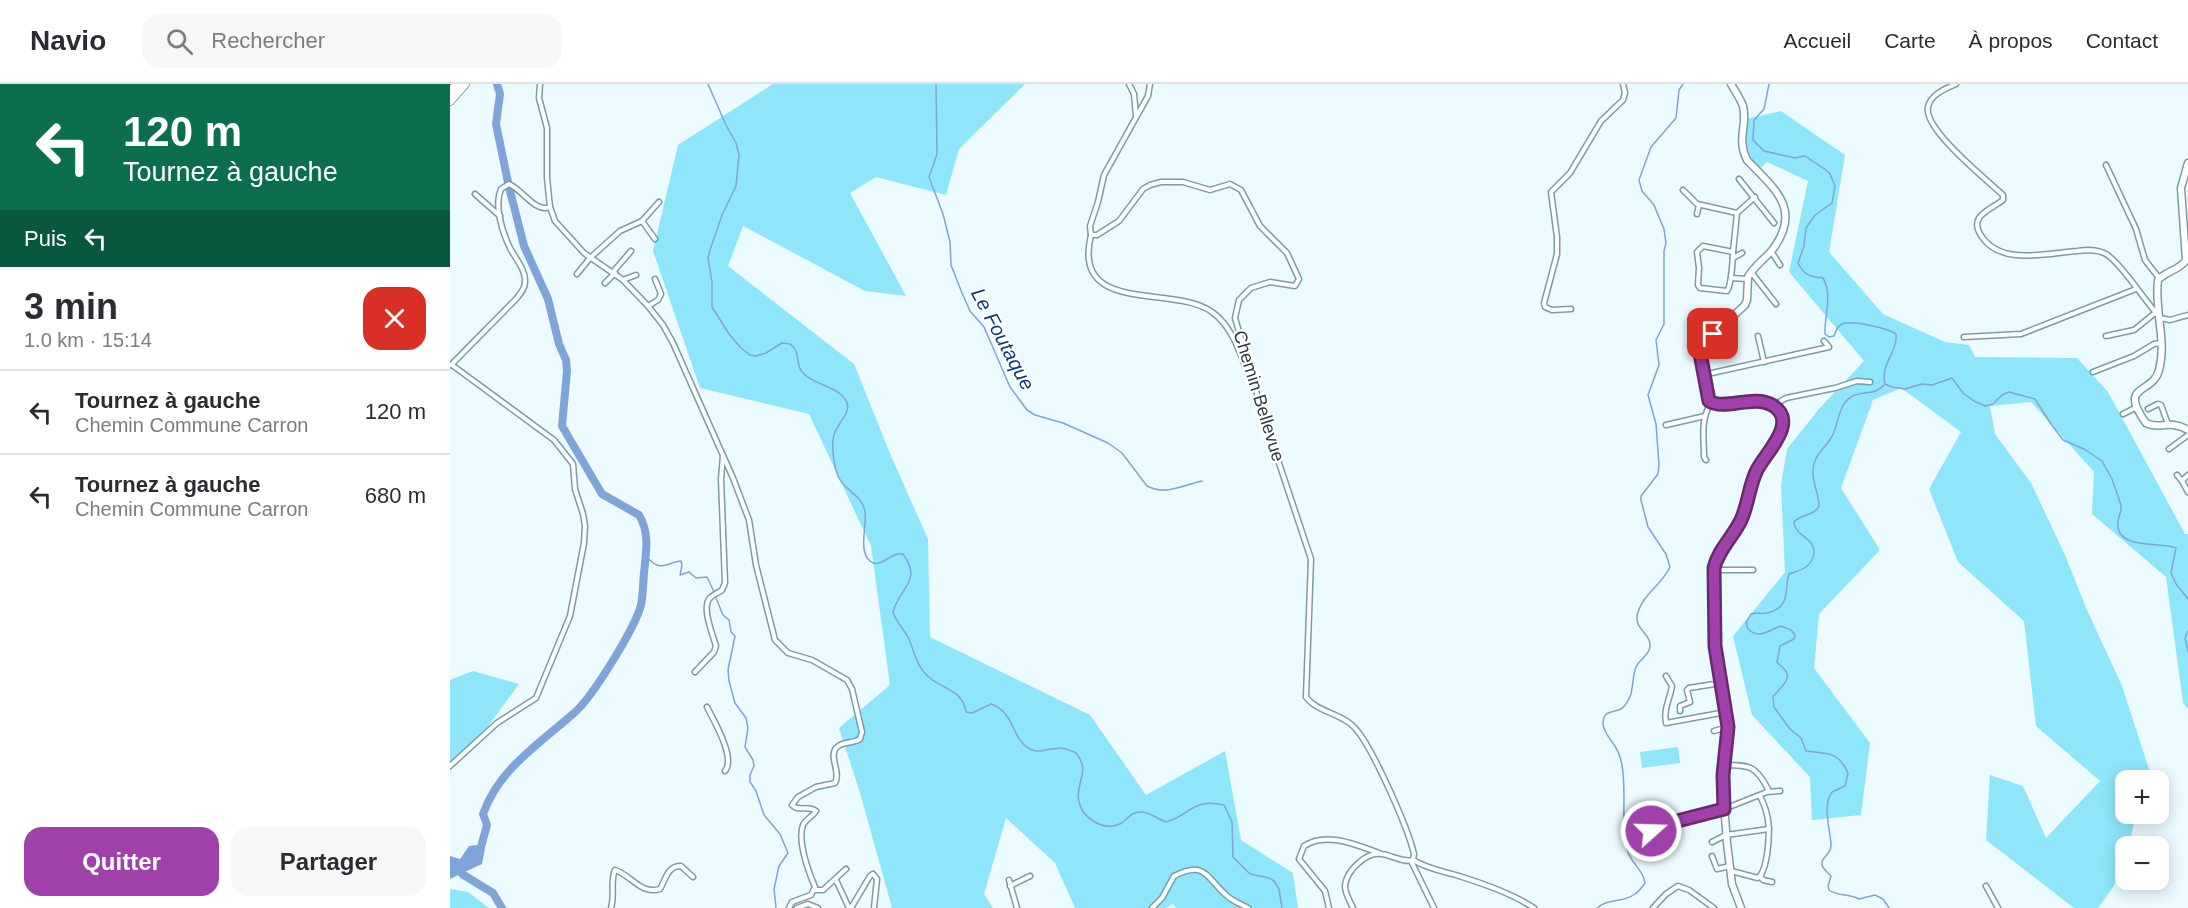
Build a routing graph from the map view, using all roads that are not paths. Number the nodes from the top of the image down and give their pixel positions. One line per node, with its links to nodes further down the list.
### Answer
1 (465, 84): 8 (highway)
2 (540, 84): 20 (street)
3 (1129, 84): 10 (street)
4 (1150, 84): 10 (street)
5 (1623, 84): 50 (street)
6 (1731, 84): 29 (street)
7 (1956, 84): 45 (street)
8 (454, 89): 9 (highway)
9 (450, 101)
10 (1136, 117): 26 (street)
11 (2188, 163): 16 (street)
12 (2106, 165): 40 (street)
13 (1739, 179): 17 (street)
14 (1683, 190): 19 (street)
15 (475, 194): 23 (street)
16 (2185, 194): 33 (street)
17 (1755, 198): 21 (street); 25 (street)
18 (659, 202): 24 (street)
19 (1700, 205): 21 (street); 22 (street)
20 (550, 207): 23 (street); 32 (street)
21 (1737, 213): 31 (street)
22 (1697, 214)
23 (500, 216): 61 (street)
24 (642, 220): 27 (street); 32 (street)
25 (1774, 223)
26 (1091, 236): 65 (street); 65 (street, Chemin Bellevue)
27 (655, 239)
28 (631, 251): 35 (street)
29 (1771, 251): 34 (street); 36 (street)
30 (1742, 254): 31 (street)
31 (1733, 255): 39 (street); 46 (street)
32 (590, 258): 35 (street); 37 (street)
33 (2186, 262): 40 (street)
34 (1780, 265)
35 (614, 272): 43 (street); 44 (street)
36 (1751, 272): 42 (street); 48 (street)
37 (577, 274)
38 (636, 275): 43 (street)
39 (1731, 278): 42 (street); 46 (street)
40 (2159, 278): 51 (street)
41 (656, 279): 49 (street)
42 (1747, 279): 54 (street)
43 (623, 280): 49 (street)
44 (605, 283)
45 (2136, 289): 51 (street); 57 (street)
46 (1729, 290): 47 (street)
47 (1729, 295)
48 (1776, 304)
49 (648, 306): 77 (street)
50 (1571, 309)
51 (2158, 315): 52 (street); 56 (street); 59 (street)
52 (2188, 315)
53 (1701, 321): 54 (street)
54 (1713, 334): 63 (street)
55 (1758, 336): 60 (street)
56 (2106, 336)
57 (1964, 337)
58 (1824, 342): 60 (street)
59 (2161, 343): 62 (street); 68 (street)
60 (1764, 362): 63 (street)
61 (451, 365): 94 (street)
62 (2093, 372)
63 (1703, 375): 66 (street)
64 (1870, 382): 67 (street)
65 (1259, 402): 106 (street, Chemin Bellevue)
66 (1711, 403): 67 (street); 71 (street)
67 (1773, 406): 83 (street)
68 (2137, 407): 70 (street); 72 (street)
69 (2148, 409): 72 (street)
70 (2123, 414)
71 (1705, 416): 73 (street); 78 (street)
72 (2169, 424): 74 (street)
73 (1666, 425)
74 (2188, 430)
75 (2188, 435): 76 (street)
76 (2169, 449)
77 (723, 456): 85 (street); 117 (street)
78 (1706, 460)
79 (2177, 475): 81 (street)
80 (2188, 475): 81 (street)
81 (2182, 481): 82 (street)
82 (2188, 492)
83 (1714, 570): 84 (street); 87 (street)
84 (1753, 570)
85 (695, 672)
86 (1666, 676): 90 (street)
87 (1721, 683): 89 (street); 90 (street)
88 (707, 707): 95 (street)
89 (1680, 711)
90 (1726, 712): 91 (street)
91 (1728, 727): 92 (street); 93 (street)
92 (1714, 731)
93 (1724, 765): 97 (street); 99 (street)
94 (450, 766)
95 (725, 771)
96 (1780, 791): 97 (street)
97 (1767, 792): 98 (street)
98 (1760, 796): 99 (street); 100 (street)
99 (1724, 809): 101 (street); 102 (street)
100 (1768, 829): 101 (street); 110 (street)
101 (1726, 835): 103 (street); 107 (street)
102 (1653, 841)
103 (1712, 842)
104 (1380, 854): 106 (street); 128 (street); 129 (street)
105 (1712, 856): 107 (street)
106 (1412, 860): 130 (street); 131 (street)
107 (1730, 868): 110 (street); 134 (street)
108 (846, 869): 112 (street)
109 (1030, 876): 115 (street)
110 (1760, 876): 114 (street)
111 (693, 877): 119 (street)
112 (836, 880): 117 (street); 123 (street)
113 (1009, 880): 115 (street)
114 (1772, 882)
115 (1010, 886): 125 (street)
116 (1986, 886): 118 (street)
117 (815, 890): 120 (street)
118 (1997, 907): 135 (street)
119 (611, 908)
120 (789, 908)
121 (797, 908): 122 (street)
122 (818, 908)
123 (850, 908): 124 (street)
124 (874, 908)
125 (1017, 908)
126 (1152, 908): 127 (street)
127 (1248, 908)
128 (1329, 908)
129 (1353, 908)
130 (1434, 908)
131 (1534, 908)
132 (1653, 908): 133 (street)
133 (1714, 908)
134 (1741, 908)
135 (1991, 908)

